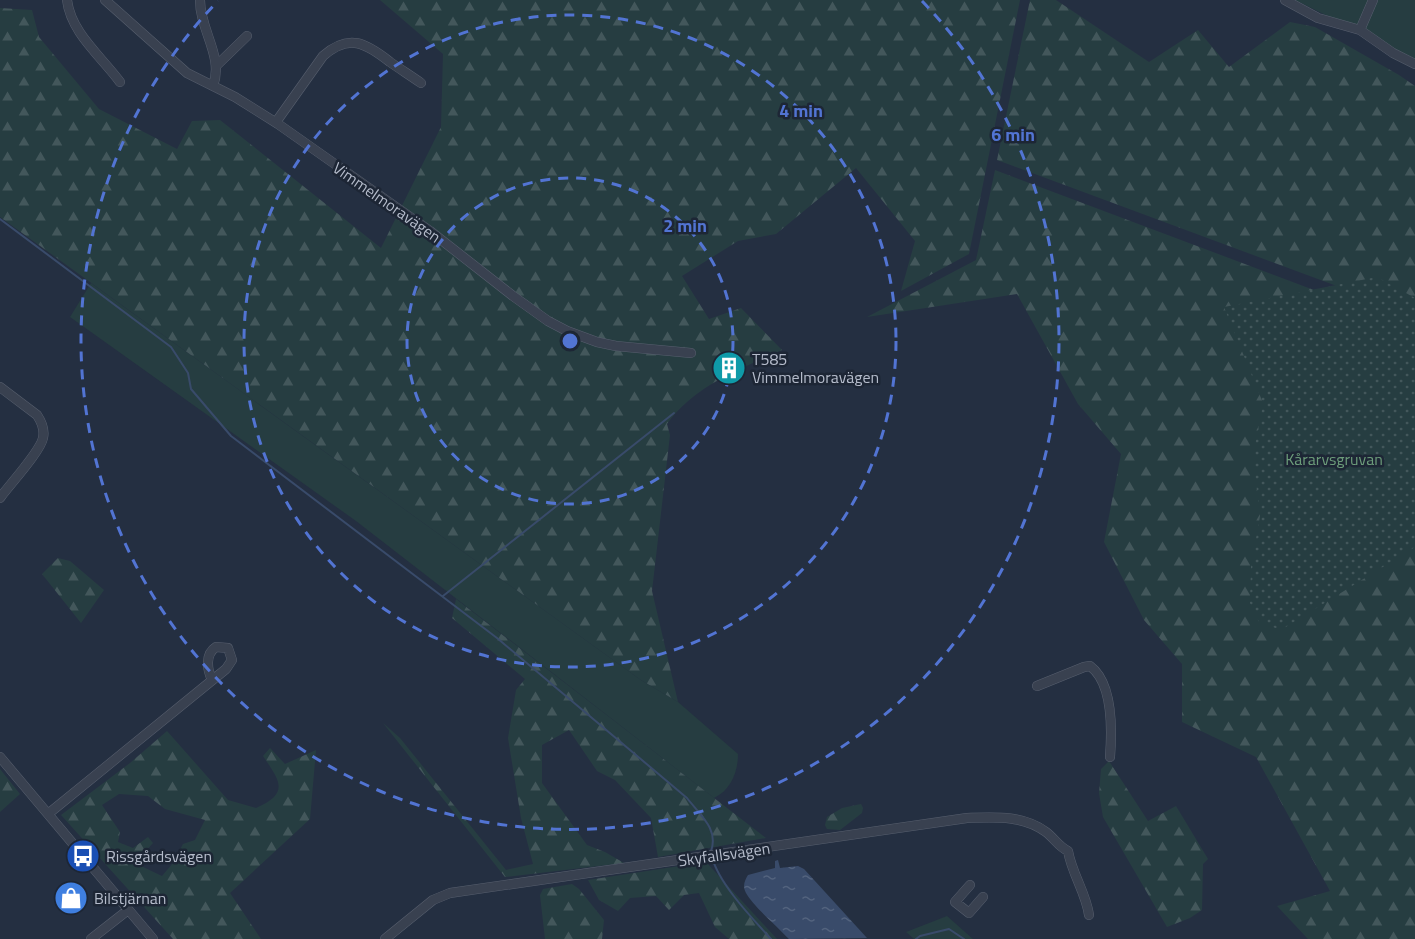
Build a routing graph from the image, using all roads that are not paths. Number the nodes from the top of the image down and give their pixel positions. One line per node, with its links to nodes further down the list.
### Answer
1 (67, 0): 10 (street)
2 (105, 0): 12 (street, Vimmelmoravägen)
3 (200, 0): 9 (street)
4 (1285, 0): 6 (street)
5 (1373, 0): 6 (street)
6 (1360, 30): 8 (street)
7 (247, 36): 9 (street)
8 (1415, 64)
9 (216, 66): 12 (street)
10 (120, 82)
11 (421, 83): 13 (street)
12 (213, 86): 13 (street, Vimmelmoravägen)
13 (276, 122): 14 (street, Vimmelmoravägen)
14 (691, 353)
15 (0, 387): 16 (street)
16 (0, 498)
17 (212, 680): 21 (street)
18 (1037, 686): 20 (street)
19 (0, 757): 21 (street)
20 (1110, 757)
21 (48, 814): 24 (street)
22 (970, 885): 23 (street)
23 (983, 897)
24 (128, 910): 26 (street); 27 (street)
25 (1089, 915): 28 (street, Skyfallsvägen)
26 (91, 939)
27 (153, 939)
28 (385, 939)

